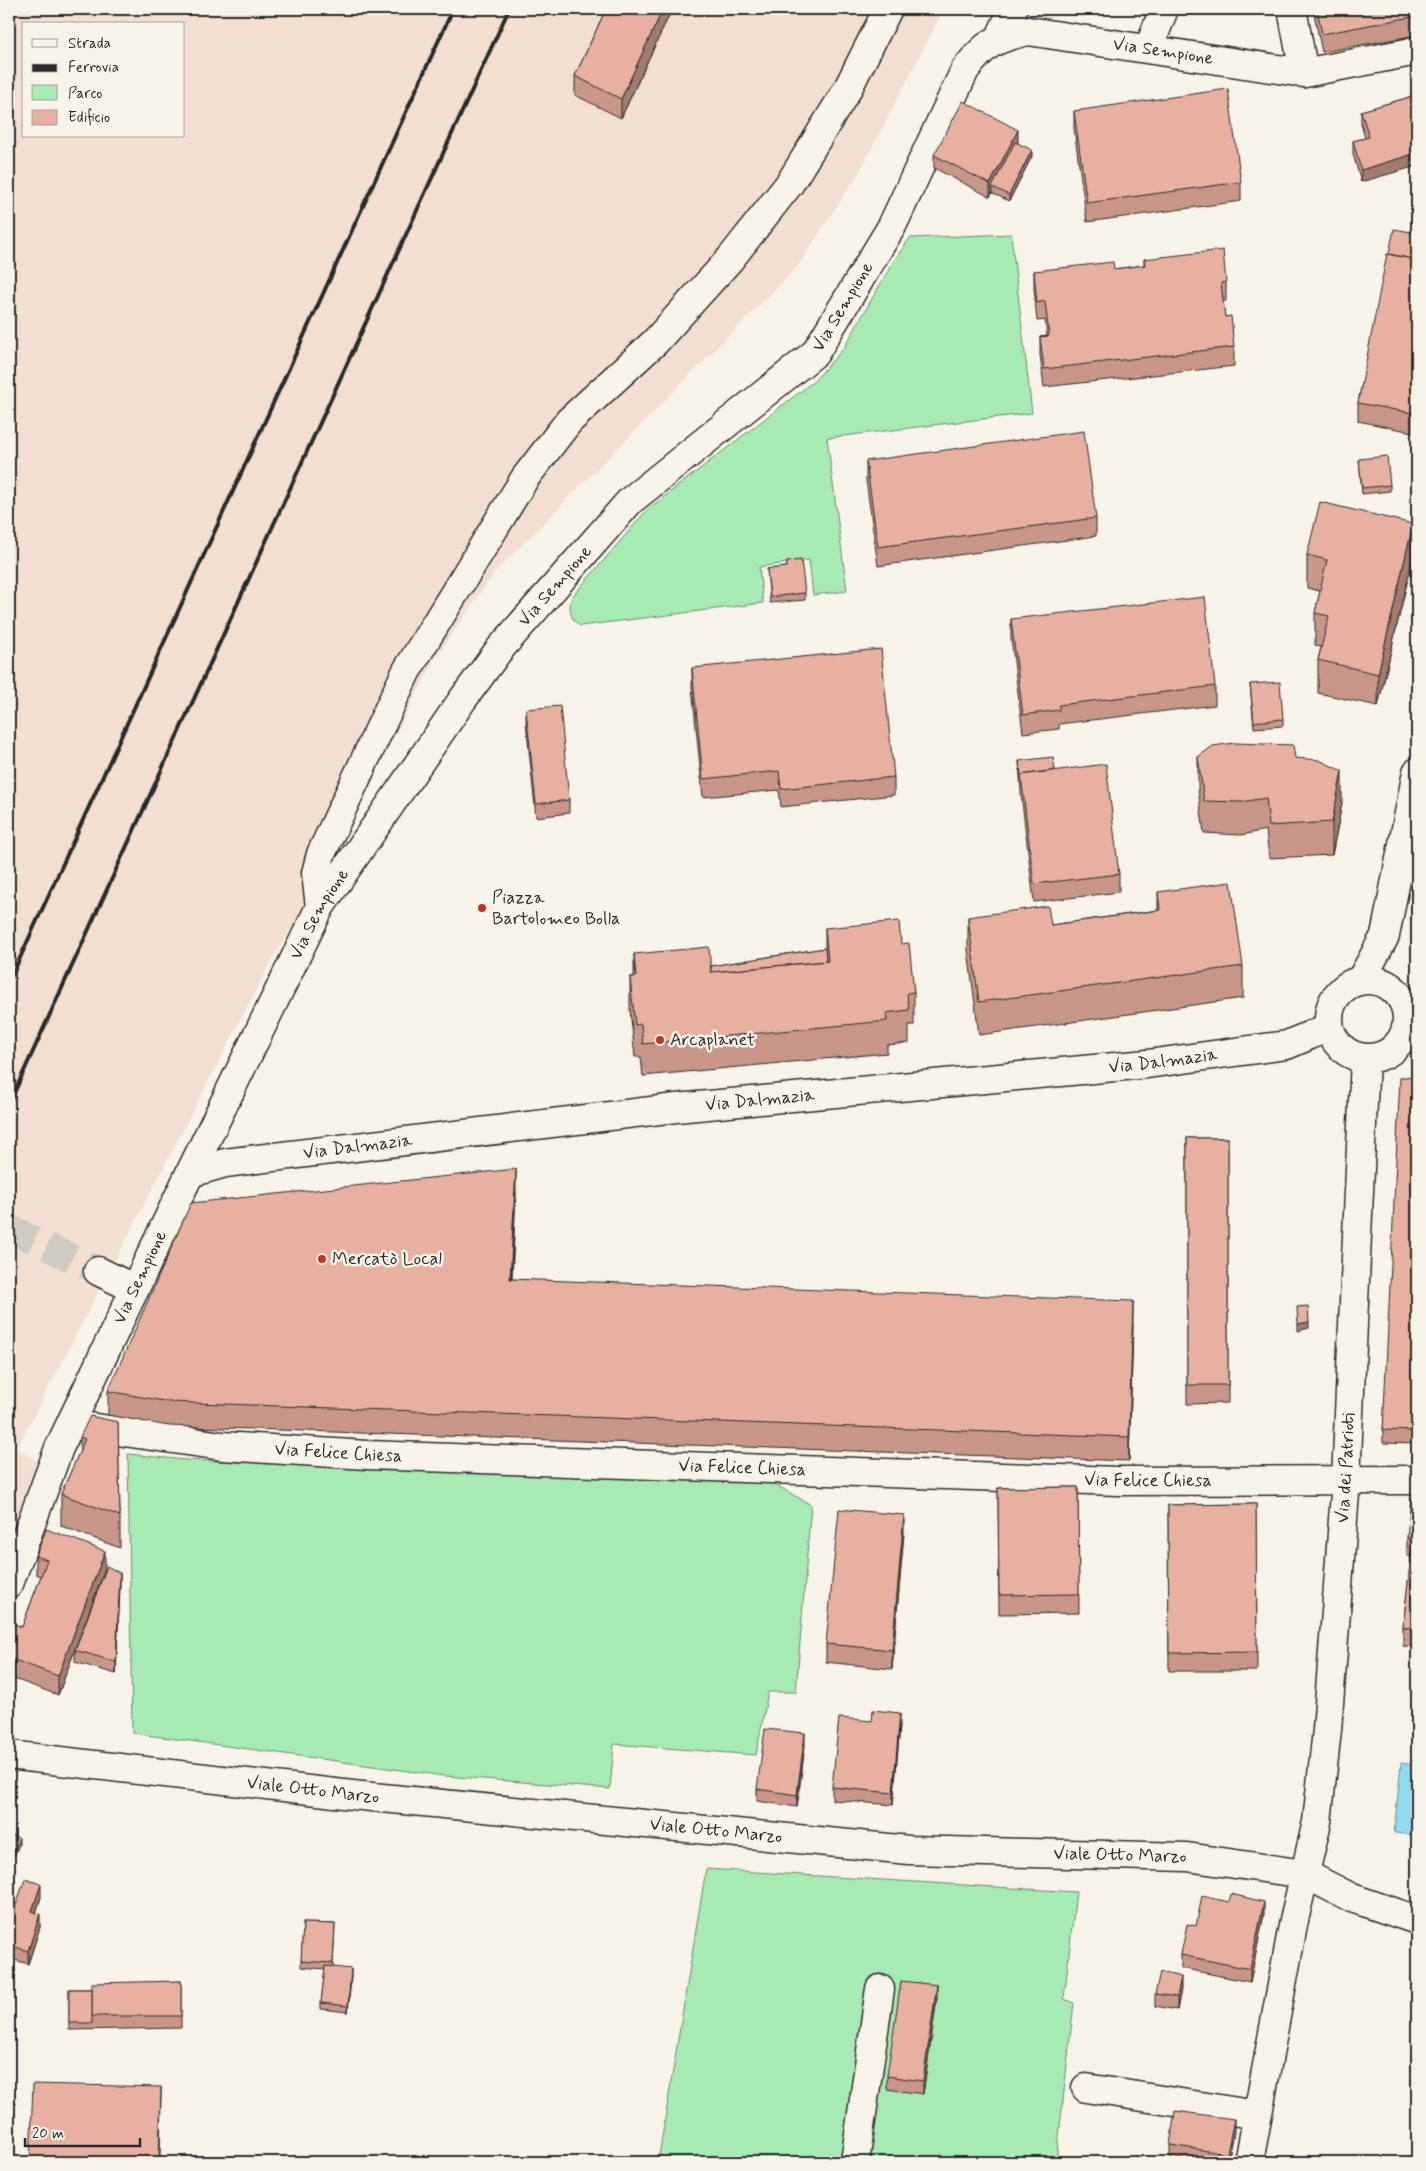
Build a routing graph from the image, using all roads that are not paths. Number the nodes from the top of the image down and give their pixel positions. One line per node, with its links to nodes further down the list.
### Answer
1 (888, 9): 10 (street)
2 (1012, 9): 5 (street)
3 (1164, 9): 6 (street)
4 (1292, 9): 8 (street)
5 (1000, 37): 6 (street, Via Sempione); 10 (street, Via Sempione)
6 (1149, 48): 8 (street, Via Sempione)
7 (1417, 51): 8 (street, Via Sempione)
8 (1304, 72)
9 (1417, 772): 11 (street)
10 (320, 908): 15 (street, Via Sempione)
11 (1361, 980): 12 (street); 13 (street)
12 (1412, 1010): 14 (street)
13 (1329, 1027): 14 (street); 15 (street, Via Dalmazia)
14 (1365, 1058): 19 (street, Via dei Patrioti)
15 (190, 1173): 17 (street, Via Sempione)
16 (98, 1271): 17 (street)
17 (135, 1288): 18 (street, Via Sempione)
18 (71, 1424): 19 (street, Via Felice Chiesa); 21 (street, Via Sempione)
19 (1346, 1480): 20 (street, Via Felice Chiesa); 23 (street, Via dei Patrioti)
20 (1417, 1480)
21 (9, 1584)
22 (9, 1755): 23 (street, Viale Otto Marzo)
23 (1305, 1874): 24 (street, Viale Otto Marzo); 27 (street, Via dei Patrioti)
24 (1417, 1920)
25 (880, 1989): 28 (street)
26 (1086, 2088): 27 (street)
27 (1257, 2115): 29 (street, Via dei Patrioti)
28 (855, 2162)
29 (1249, 2162)

